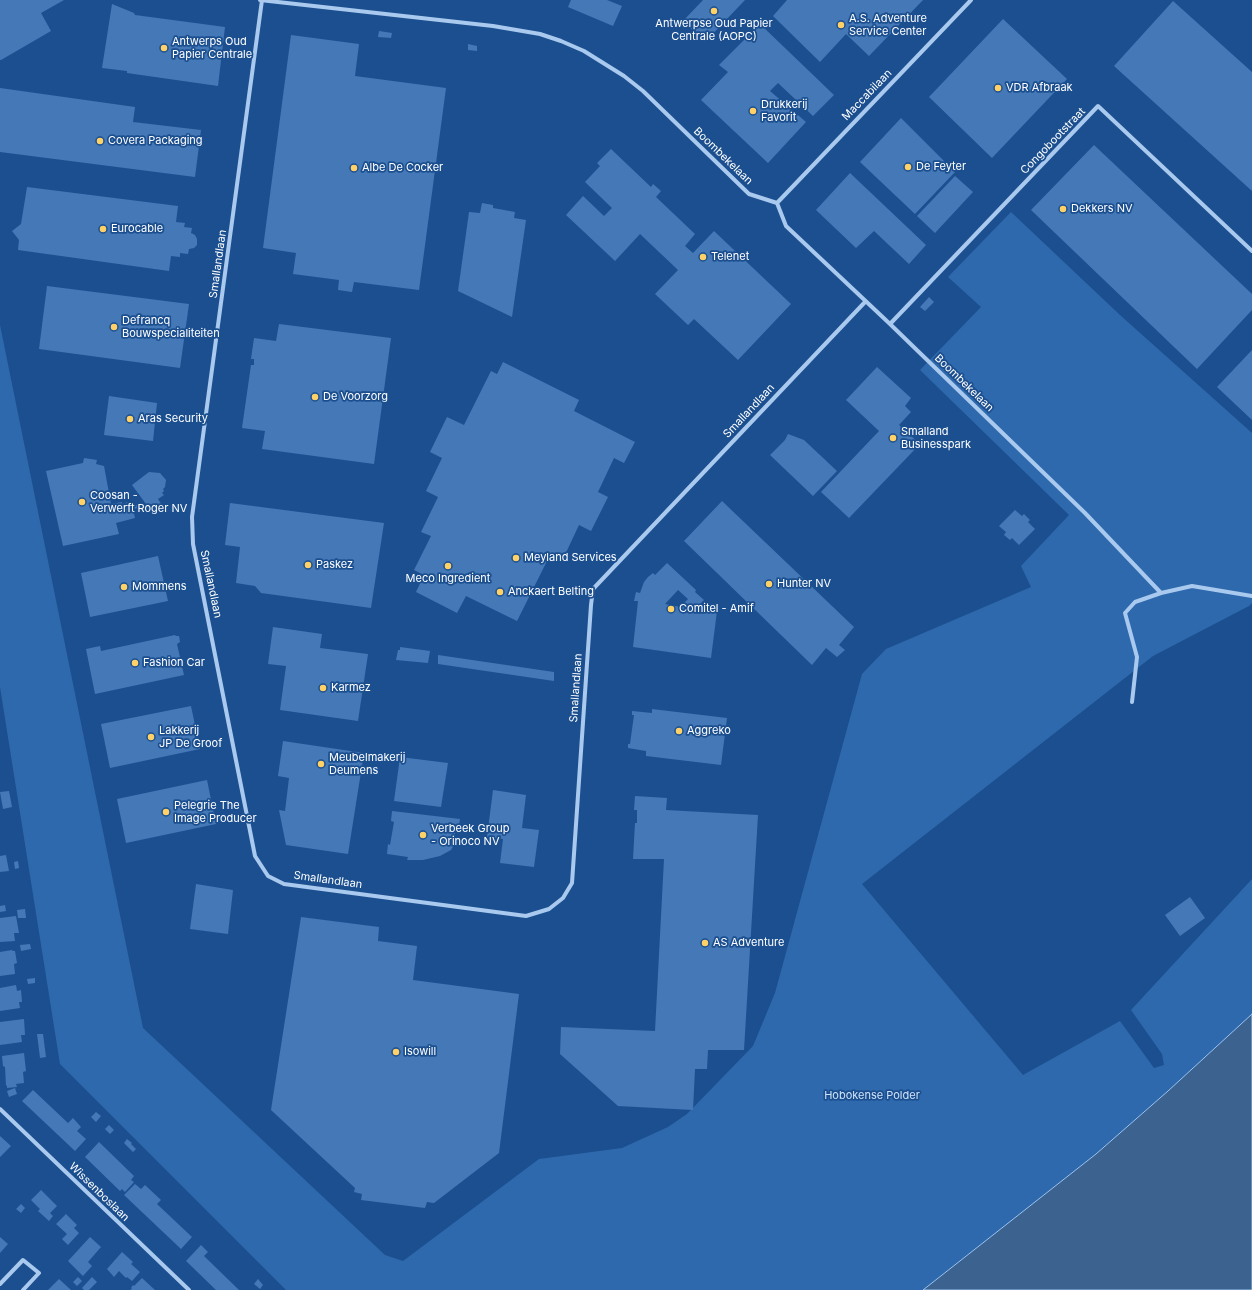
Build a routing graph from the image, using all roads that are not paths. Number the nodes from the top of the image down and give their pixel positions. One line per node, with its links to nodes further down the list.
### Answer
1 (261, 0): 3 (street, Boombekelaan); 5 (street, Smallandlaan)
2 (971, 0): 3 (street, Maccabilaan)
3 (777, 203): 5 (street, Boombekelaan)
4 (1252, 251): 6 (street, Congobootstraat)
5 (865, 302): 6 (street, Boombekelaan)
6 (890, 324): 7 (street, Boombekelaan)
7 (1161, 593): 8 (street); 9 (street)
8 (1252, 596)
9 (1132, 702)
10 (0, 1110): 12 (street, Wissenboslaan)
11 (0, 1284): 13 (street)
12 (186, 1289)
13 (23, 1290)

